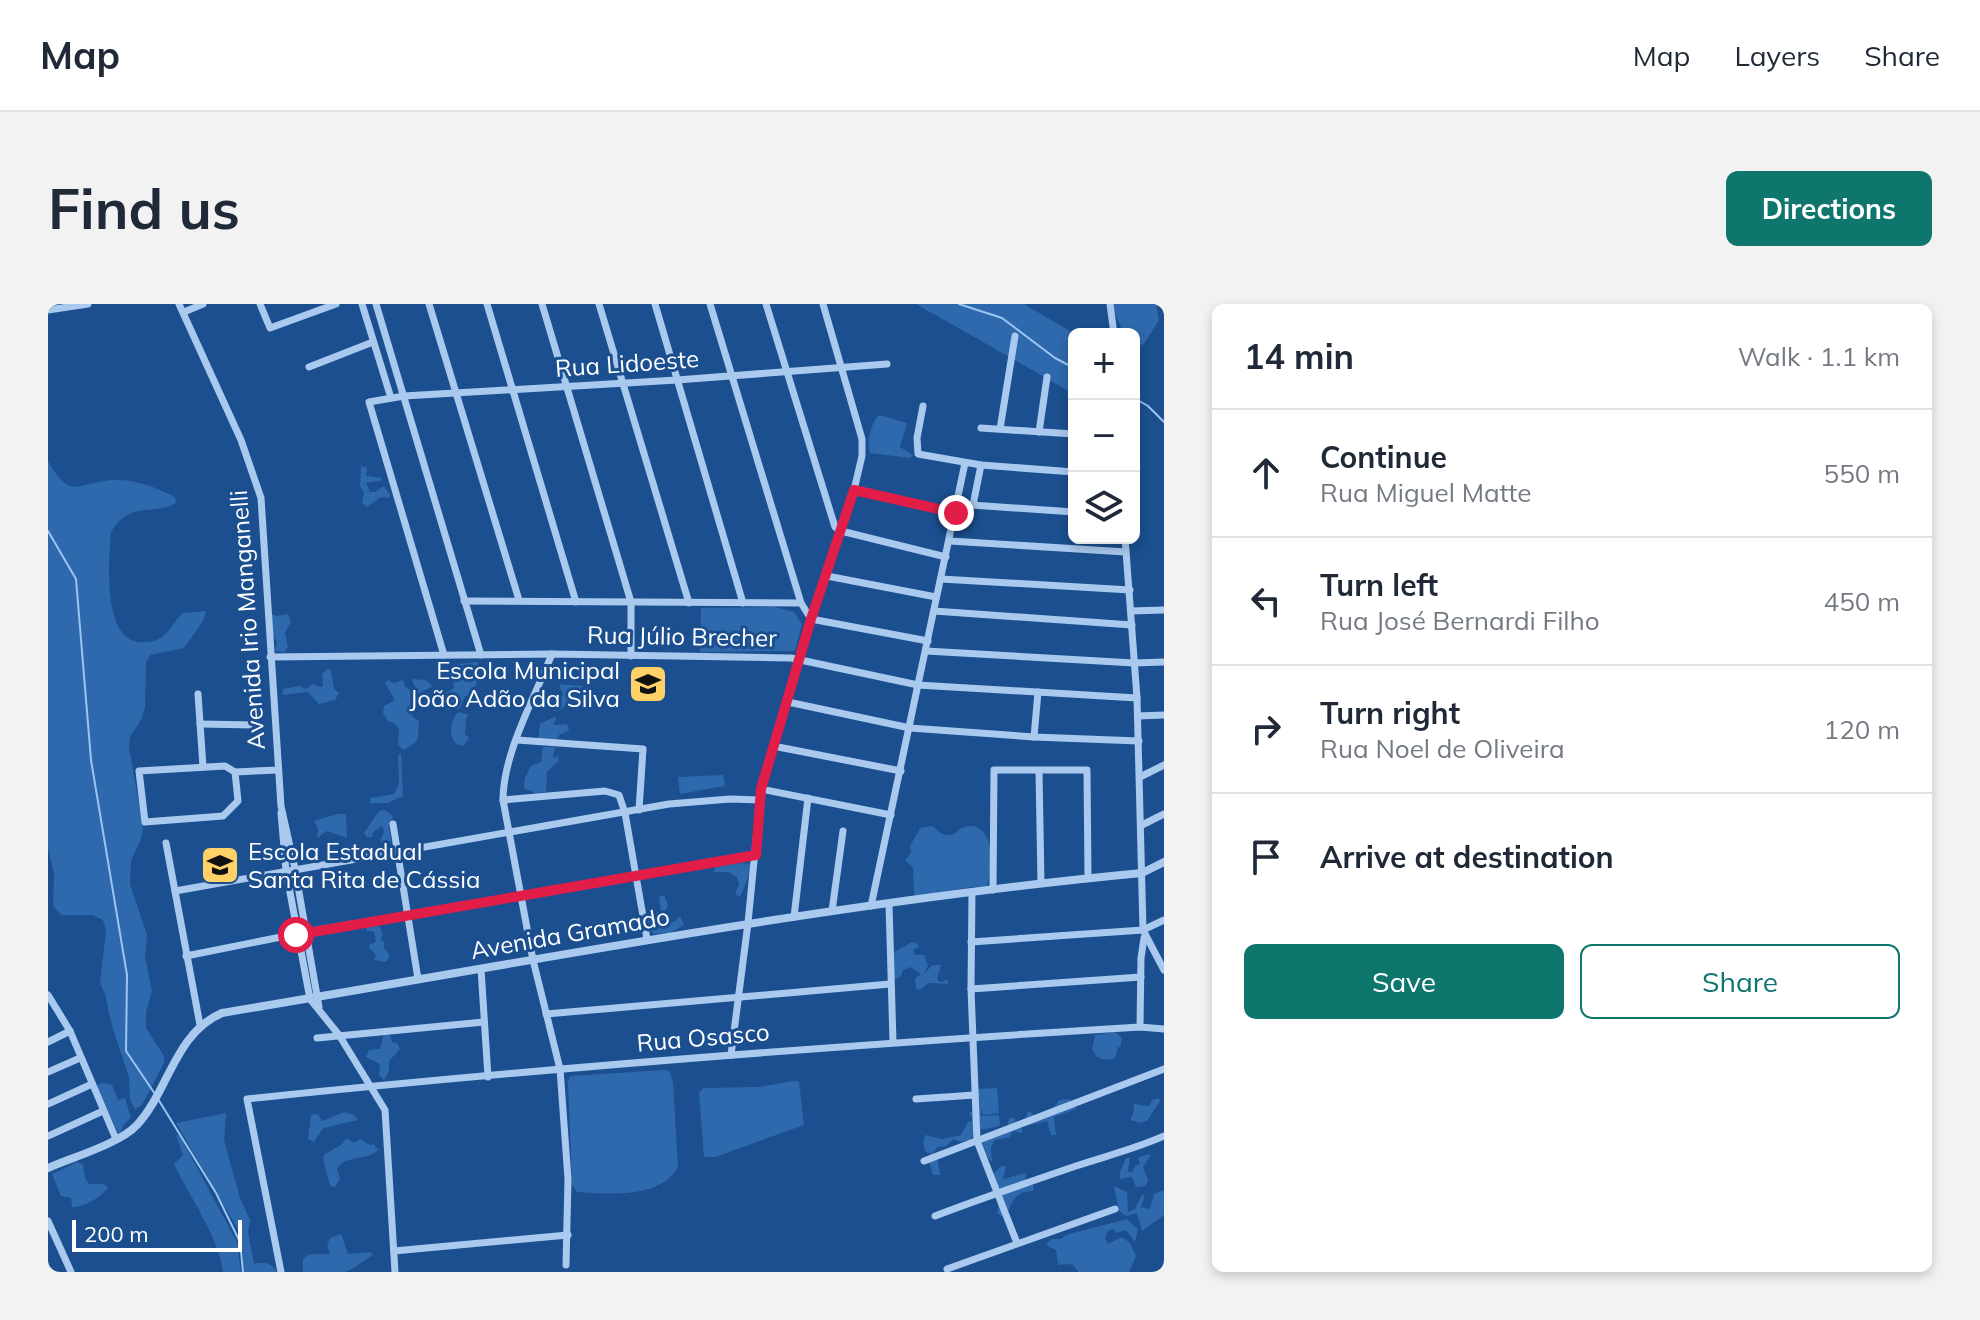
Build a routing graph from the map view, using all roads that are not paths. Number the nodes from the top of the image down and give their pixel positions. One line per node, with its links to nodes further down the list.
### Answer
1 (88, 304): 17 (street)
2 (203, 304): 16 (street)
3 (260, 304): 4 (street)
4 (336, 304)
5 (362, 304): 20 (street)
6 (376, 304): 32 (street)
7 (429, 304): 31 (street)
8 (487, 304): 30 (street)
9 (542, 304): 29 (street)
10 (599, 304): 28 (street)
11 (655, 304): 27 (street)
12 (710, 304): 25 (street)
13 (766, 304): 24 (street)
14 (823, 304): 23 (street)
15 (1110, 304): 18 (street)
16 (182, 308): 73 (street, Avenida Irio Manganelli)
17 (48, 310)
18 (1113, 328)
19 (1015, 336): 36 (street)
20 (373, 342): 22 (street); 33 (street)
21 (887, 364): 23 (street, Rua Lidoeste)
22 (309, 367)
23 (842, 368): 24 (street, Rua Lidoeste); 42 (street)
24 (785, 371): 25 (street, Rua Lidoeste); 46 (street)
25 (732, 375): 27 (street, Rua Lidoeste); 61 (street)
26 (1047, 377): 37 (street)
27 (677, 380): 28 (street, Rua Lidoeste); 60 (street)
28 (623, 383): 29 (street, Rua Lidoeste); 59 (street)
29 (568, 387): 30 (street, Rua Lidoeste); 58 (street)
30 (512, 390): 31 (street, Rua Lidoeste); 57 (street)
31 (458, 392): 32 (street, Rua Lidoeste); 55 (street)
32 (404, 396): 33 (street, Rua Lidoeste); 56 (street)
33 (391, 398): 70 (street, Rua Lidoeste)
34 (923, 406): 39 (street)
35 (981, 428): 36 (street)
36 (1000, 429): 37 (street)
37 (1039, 432): 38 (street)
38 (1068, 434)
39 (965, 463): 40 (street); 44 (street)
40 (981, 465): 41 (street); 43 (street)
41 (1068, 472)
42 (854, 490): 44 (street); 46 (street)
43 (973, 505): 44 (street); 45 (street)
44 (957, 509): 47 (street)
45 (1068, 512)
46 (841, 531): 50 (street); 51 (street)
47 (950, 541): 49 (street); 50 (street)
48 (1125, 544): 49 (street)
49 (1126, 552): 53 (street)
50 (946, 557): 52 (street)
51 (827, 576): 54 (street); 65 (street)
52 (941, 579): 53 (street); 54 (street)
53 (1130, 590): 64 (street)
54 (936, 597): 63 (street)
55 (519, 600): 56 (street); 57 (street)
56 (464, 601): 71 (street)
57 (576, 602): 58 (street)
58 (631, 602): 59 (street); 72 (street)
59 (689, 603): 60 (street)
60 (743, 603): 61 (street)
61 (801, 603): 65 (street)
62 (1164, 610): 64 (street)
63 (934, 611): 66 (street); 67 (street)
64 (1131, 611): 66 (street)
65 (811, 619): 67 (street); 74 (street)
66 (1132, 625): 76 (street)
67 (928, 641): 68 (street)
68 (926, 651): 76 (street); 77 (street)
69 (552, 654): 71 (street, Rua Júlio Brecher); 72 (street, Rua Júlio Brecher); 88 (street)
70 (444, 655): 71 (street, Rua Júlio Brecher); 73 (street, Rua Júlio Brecher)
71 (481, 655)
72 (631, 656): 74 (street, Rua Júlio Brecher)
73 (270, 657): 93 (street, Avenida Irio Manganelli)
74 (801, 660): 77 (street, Rua Júlio Brecher); 81 (street)
75 (1164, 662): 76 (street)
76 (1134, 663): 80 (street)
77 (918, 685): 78 (street, Rua Júlio Brecher); 86 (street)
78 (1038, 692): 80 (street, Rua Júlio Brecher); 87 (street)
79 (198, 694): 84 (street)
80 (1137, 698): 83 (street)
81 (788, 702): 86 (street); 90 (street)
82 (1164, 715): 83 (street)
83 (1138, 716): 89 (street)
84 (200, 724): 85 (street); 92 (street)
85 (259, 725)
86 (910, 728): 87 (street); 94 (street)
87 (1034, 737): 89 (street)
88 (517, 740): 100 (street); 102 (street)
89 (1139, 741): 97 (street)
90 (773, 746): 94 (street); 98 (street)
91 (1164, 765): 97 (street)
92 (203, 767): 96 (street); 96 (street)
93 (278, 770): 96 (street); 114 (street, Avenida Irio Manganelli)
94 (901, 771): 105 (street)
95 (1039, 771): 117 (street); 118 (street); 119 (street)
96 (235, 772)
97 (1140, 777): 107 (street)
98 (761, 789): 99 (street); 101 (street)
99 (808, 798): 105 (street); 127 (street)
100 (503, 800): 103 (street); 109 (street)
101 (760, 800): 102 (street); 112 (street)
102 (639, 810): 103 (street)
103 (625, 813): 109 (street); 116 (street)
104 (1164, 814): 107 (street)
105 (891, 815): 124 (street)
106 (393, 824): 111 (street)
107 (1142, 825): 115 (street)
108 (843, 831): 125 (street)
109 (510, 832): 111 (street); 122 (street)
110 (166, 843): 120 (street)
111 (397, 852): 114 (street); 126 (street)
112 (756, 855): 116 (street); 129 (street)
113 (1164, 862): 115 (street, Avenida Gramado)
114 (291, 870): 120 (street); 130 (street, Avenida Irio Manganelli); 132 (street, Avenida Irio Manganelli)
115 (1142, 873): 117 (street, Avenida Gramado); 131 (street)
116 (637, 876): 122 (street); 133 (street)
117 (1088, 878): 118 (street, Avenida Gramado)
118 (1041, 883): 119 (street, Avenida Gramado)
119 (993, 890): 121 (street, Avenida Gramado)
120 (175, 891): 135 (street)
121 (972, 892): 123 (street, Avenida Gramado); 134 (street)
122 (523, 896): 126 (street); 136 (street)
123 (889, 904): 124 (street, Avenida Gramado); 141 (street)
124 (871, 906): 125 (street, Avenida Gramado)
125 (832, 911): 127 (street, Avenida Gramado)
126 (408, 915): 130 (street); 140 (street)
127 (794, 917): 129 (street, Avenida Gramado)
128 (1164, 920): 131 (street)
129 (748, 923): 133 (street, Avenida Gramado); 144 (street)
130 (306, 932): 132 (street); 145 (street, Avenida Irio Manganelli)
131 (1144, 934): 134 (street); 137 (street); 139 (street)
132 (296, 935): 135 (street); 145 (street, Avenida Irio Manganelli)
133 (647, 939): 136 (street, Avenida Gramado)
134 (971, 942): 142 (street)
135 (186, 956): 149 (street)
136 (533, 960): 138 (street, Avenida Gramado); 147 (street)
137 (1163, 968)
138 (481, 969): 140 (street, Avenida Gramado); 148 (street)
139 (1141, 977): 142 (street); 150 (street)
140 (418, 979): 145 (street, Avenida Gramado)
141 (890, 984): 144 (street); 157 (street)
142 (971, 989): 154 (street)
143 (48, 995): 146 (street)
144 (740, 995): 147 (street); 158 (street)
145 (314, 998): 149 (street, Avenida Gramado); 153 (street)
146 (52, 1007): 152 (street)
147 (546, 1014): 160 (street)
148 (484, 1022): 153 (street); 163 (street)
149 (200, 1025): 172 (street)
150 (1140, 1027): 151 (street, Rua Osasco); 154 (street, Rua Osasco)
151 (1164, 1029)
152 (70, 1031): 156 (street); 159 (street)
153 (339, 1035): 155 (street); 165 (street)
154 (973, 1037): 157 (street, Rua Osasco); 166 (street)
155 (317, 1038)
156 (48, 1042)
157 (893, 1042): 158 (street, Rua Osasco)
158 (731, 1055): 160 (street, Rua Osasco)
159 (80, 1058): 162 (street); 164 (street)
160 (560, 1069): 163 (street, Rua Osasco); 180 (street)
161 (1164, 1069): 173 (street)
162 (48, 1072)
163 (488, 1077): 165 (street, Rua Osasco)
164 (92, 1084): 168 (street); 169 (street)
165 (371, 1086): 182 (street); 186 (street, Rua Osasco)
166 (975, 1095): 167 (street); 173 (street)
167 (916, 1099)
168 (48, 1104)
169 (103, 1111): 170 (street); 172 (street)
170 (48, 1136)
171 (1164, 1136): 176 (street)
172 (116, 1139): 175 (street)
173 (977, 1141): 174 (street); 176 (street)
174 (924, 1161)
175 (48, 1168)
176 (997, 1192): 178 (street); 181 (street)
177 (1115, 1209): 181 (street)
178 (935, 1216)
179 (48, 1221): 185 (street)
180 (568, 1235): 182 (street); 183 (street)
181 (1017, 1243): 184 (street)
182 (394, 1251): 187 (street)
183 (566, 1265)
184 (947, 1269)
185 (71, 1272)
186 (281, 1272)
187 (395, 1272)

